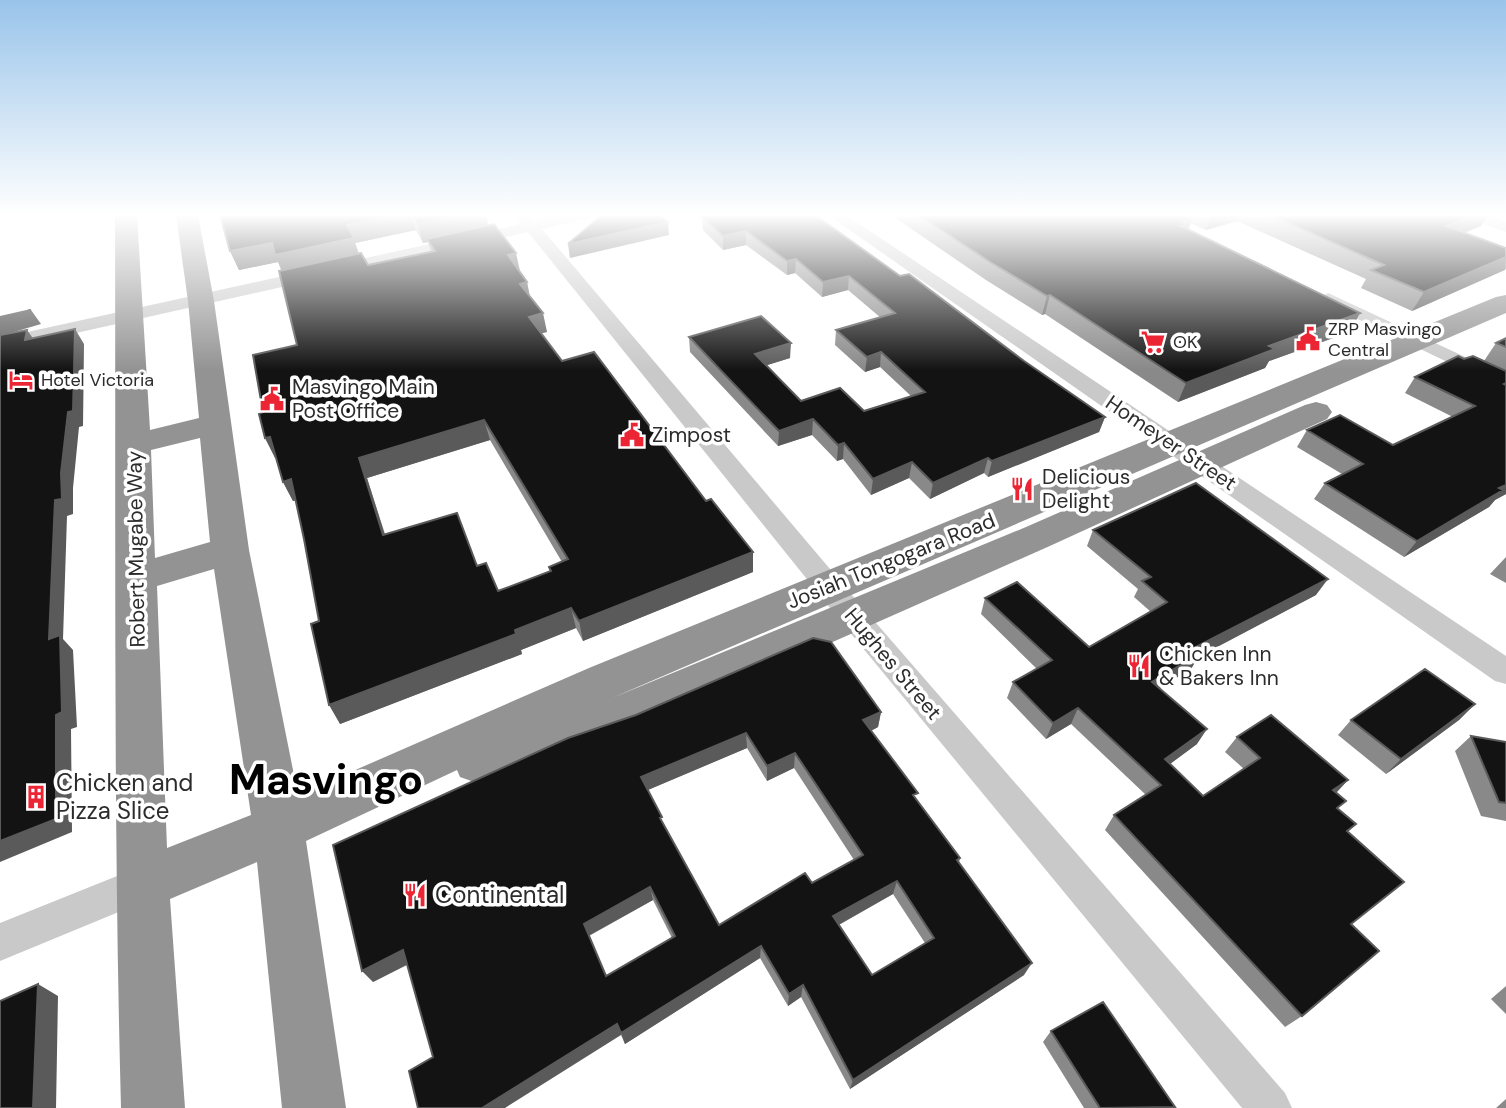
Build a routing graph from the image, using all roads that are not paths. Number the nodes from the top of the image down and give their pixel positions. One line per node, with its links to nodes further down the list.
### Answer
1 (127, 267): 9 (highway, Robert Mugabe Way)
2 (195, 267): 7 (highway)
3 (341, 267): 7 (street)
4 (565, 267): 19 (street, Hughes Street)
5 (912, 267): 16 (street, Homeyer Street)
6 (1317, 293): 12 (street)
7 (201, 301): 9 (street); 14 (highway)
8 (1506, 303): 12 (highway, Josiah Tongogara Road)
9 (127, 316): 11 (street); 15 (highway, Robert Mugabe Way)
10 (1506, 328): 12 (highway, Josiah Tongogara Road)
11 (0, 344)
12 (1431, 348): 13 (street); 16 (highway, Josiah Tongogara Road)
13 (1506, 384)
14 (215, 424): 15 (highway); 17 (highway)
15 (134, 444): 18 (highway, Robert Mugabe Way)
16 (1187, 454): 19 (highway, Josiah Tongogara Road); 20 (street, Homeyer Street)
17 (230, 550): 18 (highway); 21 (highway)
18 (137, 578): 22 (highway, Robert Mugabe Way)
19 (840, 601): 21 (highway, Josiah Tongogara Road); 26 (street, Hughes Street)
20 (1506, 672)
21 (279, 828): 22 (highway, Josiah Tongogara Road); 25 (highway)
22 (142, 884): 23 (street); 24 (highway, Robert Mugabe Way)
23 (0, 942)
24 (153, 1108)
25 (314, 1108)
26 (1270, 1108)

